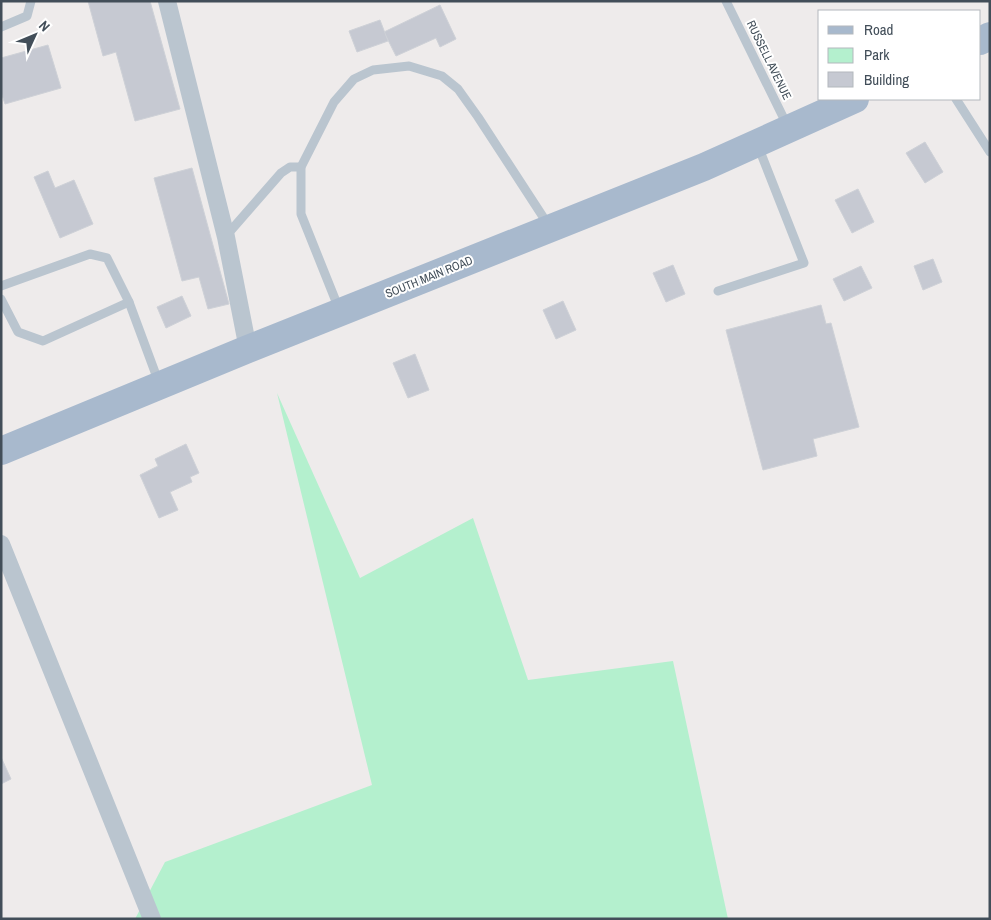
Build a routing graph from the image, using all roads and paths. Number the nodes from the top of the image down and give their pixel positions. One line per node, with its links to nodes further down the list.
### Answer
1 (30, 1): 4 (lane)
2 (167, 1): 12 (street)
3 (726, 1): 7 (lane, RUSSELL AVENUE)
4 (1, 27)
5 (853, 100): 7 (main road, SOUTH MAIN ROAD)
6 (957, 100): 9 (lane)
7 (789, 129): 8 (main road, SOUTH MAIN ROAD)
8 (757, 143): 11 (main road, SOUTH MAIN ROAD); 14 (lane)
9 (990, 152)
10 (300, 167): 11 (lane); 12 (lane); 17 (lane)
11 (550, 228): 17 (main road, SOUTH MAIN ROAD)
12 (226, 237): 18 (street)
13 (1, 286): 16 (lane)
14 (718, 291)
15 (1, 299): 16 (lane)
16 (129, 302): 19 (lane)
17 (341, 312): 18 (main road, SOUTH MAIN ROAD)
18 (248, 349): 19 (main road, SOUTH MAIN ROAD)
19 (160, 386): 20 (main road, SOUTH MAIN ROAD)
20 (1, 451)
21 (1, 544): 22 (street)
22 (152, 919)

